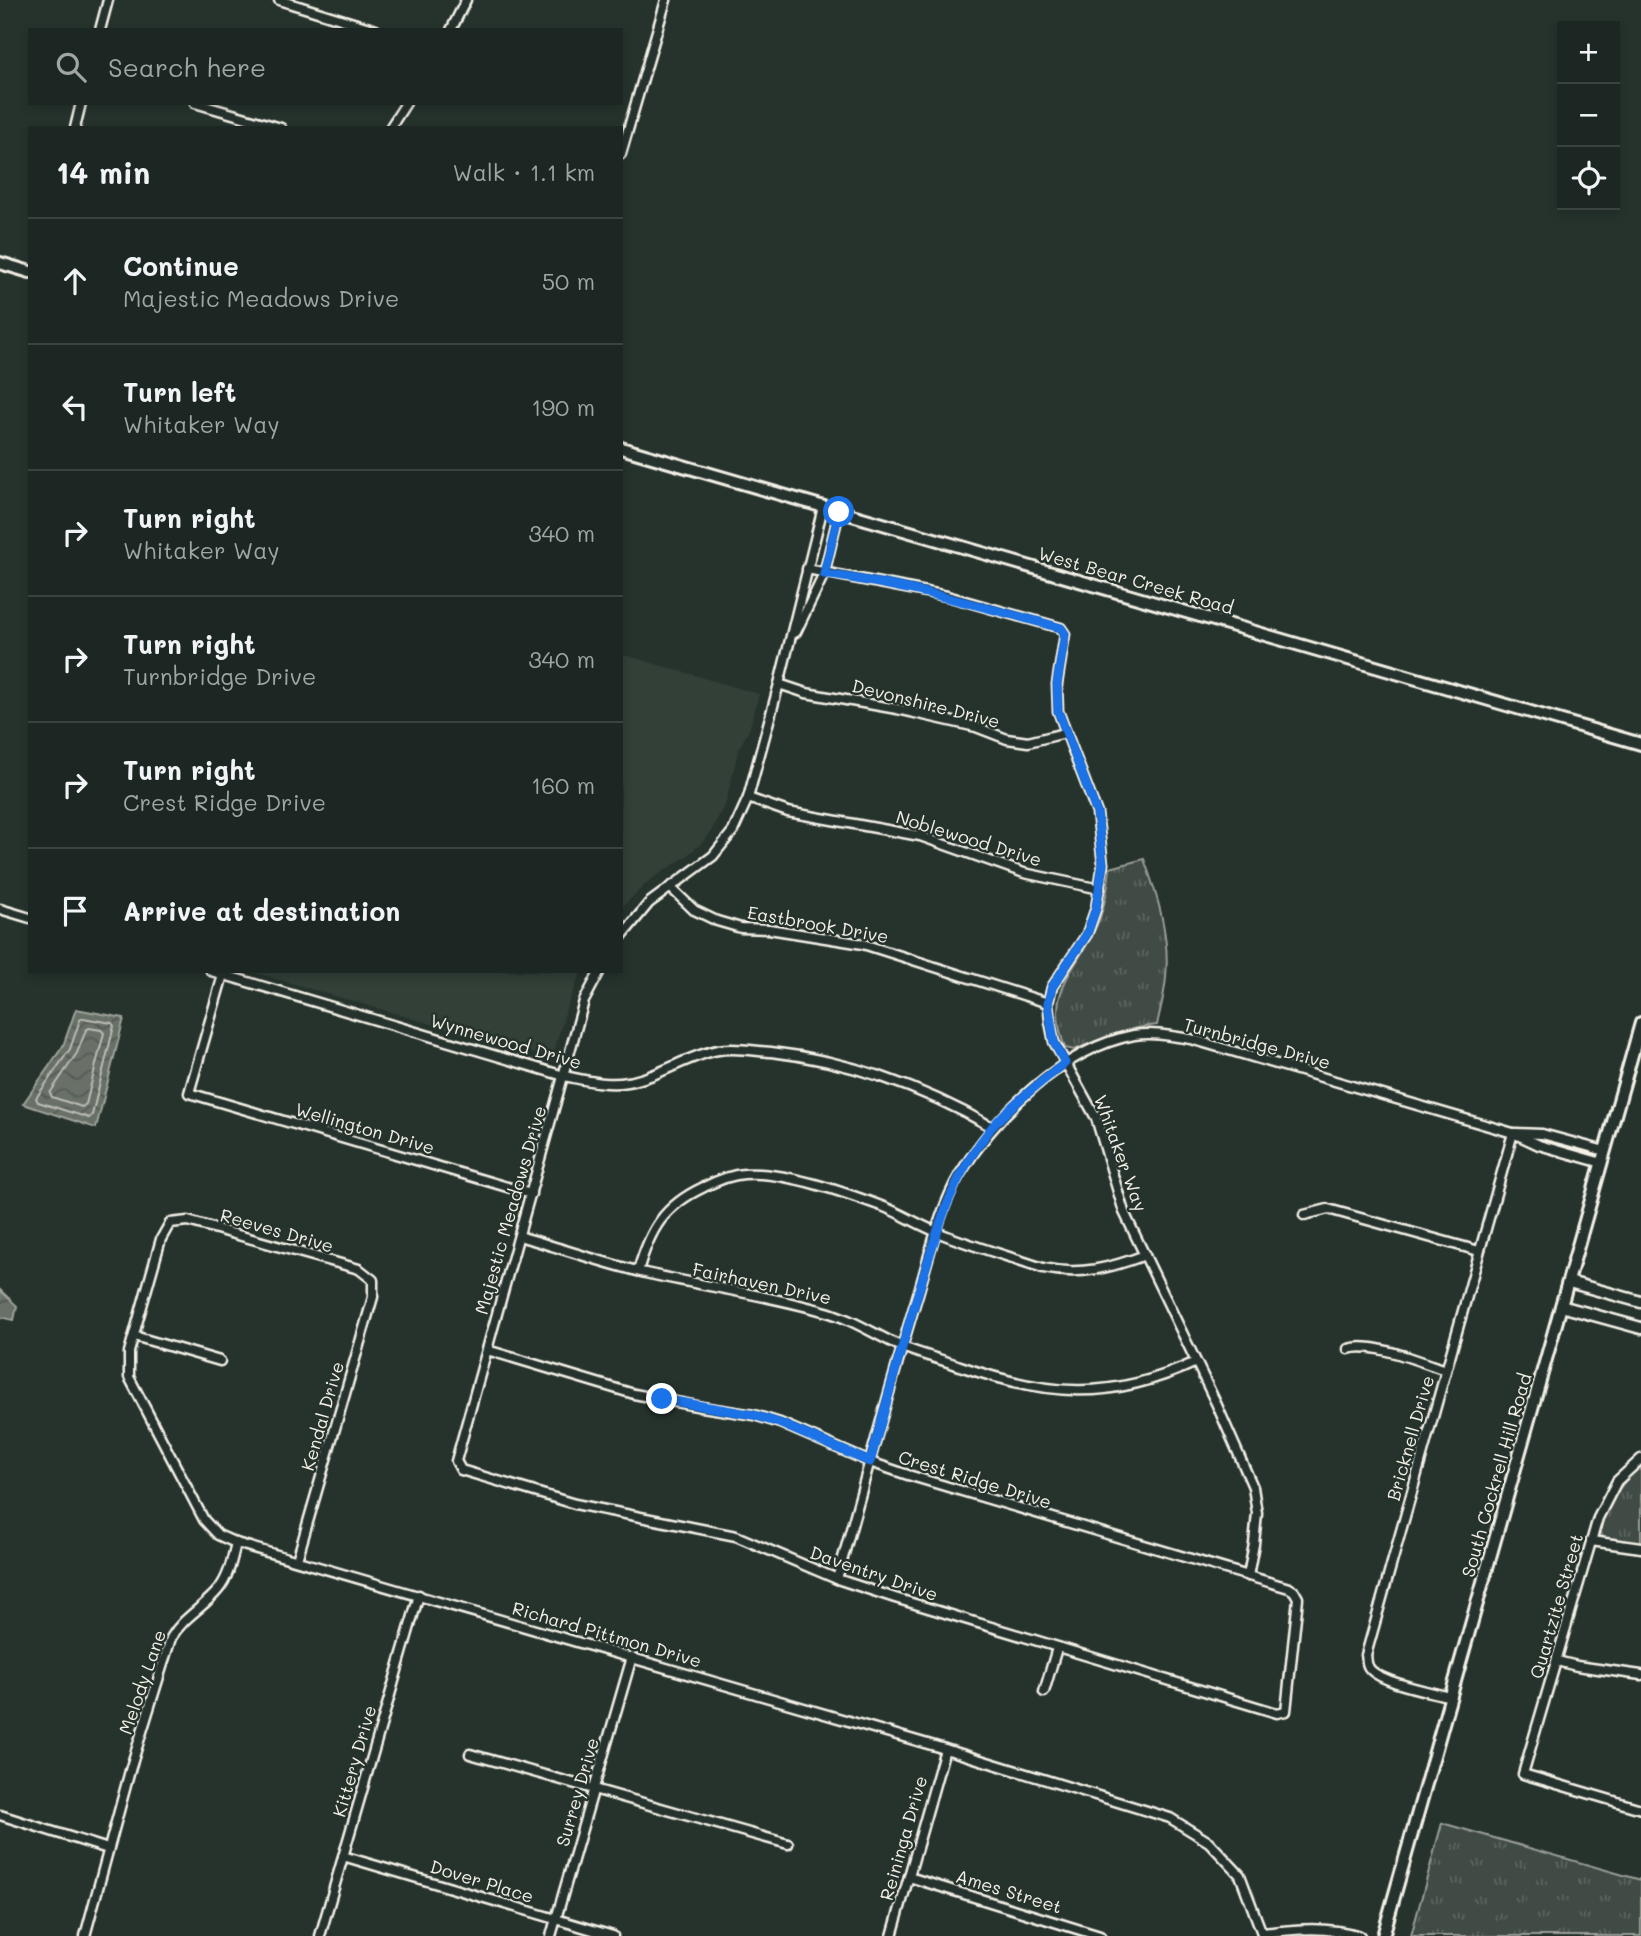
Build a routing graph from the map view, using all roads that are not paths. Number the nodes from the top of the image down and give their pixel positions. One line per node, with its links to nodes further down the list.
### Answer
1 (108, 0): 5 (street)
2 (279, 0): 6 (street)
3 (466, 0): 7 (street)
4 (666, 0): 14 (street)
5 (101, 28)
6 (370, 28)
7 (452, 28)
8 (81, 105): 11 (street)
9 (202, 105): 12 (street)
10 (405, 105): 13 (street)
11 (75, 126)
12 (274, 126)
13 (391, 126)
14 (623, 147)
15 (0, 263): 16 (main road)
16 (28, 271)
17 (623, 449): 18 (main road, West Bear Creek Road)
18 (822, 507): 19 (main road, West Bear Creek Road); 20 (street)
19 (839, 512): 21 (street); 25 (main road, West Bear Creek Road)
20 (807, 569): 21 (street); 22 (street)
21 (824, 574): 22 (street); 24 (street)
22 (788, 648): 23 (street)
23 (779, 684): 24 (street, Devonshire Drive); 26 (street)
24 (1065, 733): 28 (street)
25 (1641, 744)
26 (748, 798): 27 (street); 28 (street, Noblewood Drive)
27 (670, 887): 31 (street); 35 (street, Eastbrook Drive)
28 (1100, 889): 35 (street)
29 (0, 909): 30 (street)
30 (28, 917)
31 (623, 935)
32 (217, 973): 34 (street, Wynnewood Drive)
33 (599, 973): 38 (street, Majestic Meadows Drive)
34 (223, 975): 38 (street, Wynnewood Drive); 43 (street, Wellington Drive)
35 (1048, 1003): 37 (street, Whitaker Way)
36 (1641, 1023): 41 (main road, South Cockrell Hill Road)
37 (1065, 1063): 39 (street, Turnbridge Drive); 40 (street, Turnbridge Drive); 49 (street, Whitaker Way)
38 (565, 1076): 39 (street, Wynnewood Drive); 43 (street, Majestic Meadows Drive)
39 (992, 1127): 46 (street, Turnbridge Drive)
40 (1513, 1133): 41 (street, Turnbridge Drive); 42 (street, Turnbridge Drive); 48 (street, Bricknell Drive)
41 (1605, 1151): 42 (main road, South Cockrell Hill Road)
42 (1602, 1163): 52 (main road, South Cockrell Hill Road)
43 (531, 1194): 47 (street, Majestic Meadows Drive)
44 (1304, 1215): 48 (street)
45 (170, 1223): 51 (street, Reeves Drive); 56 (street, Richard Pittmon Drive)
46 (937, 1232): 49 (street); 50 (street); 57 (street, Turnbridge Drive)
47 (519, 1236): 50 (street, Fairhaven Drive); 59 (street, Majestic Meadows Drive)
48 (1479, 1251): 62 (street, Bricknell Drive)
49 (1145, 1255): 61 (street, Whitaker Way)
50 (638, 1271): 57 (street, Fairhaven Drive)
51 (373, 1280): 69 (street, Kendal Drive)
52 (1569, 1282): 53 (street); 54 (main road, South Cockrell Hill Road)
53 (1641, 1302)
54 (1561, 1306): 55 (street); 78 (main road, South Cockrell Hill Road)
55 (1641, 1328)
56 (134, 1336): 60 (street); 67 (street, Richard Pittmon Drive)
57 (902, 1346): 61 (street, Fairhaven Drive); 65 (street, Turnbridge Drive)
58 (1348, 1349): 62 (street)
59 (487, 1350): 64 (street, Majestic Meadows Drive); 65 (street, Crest Ridge Drive)
60 (220, 1362)
61 (1196, 1362): 70 (street, Whitaker Way)
62 (1446, 1370): 78 (street, Bricknell Drive)
63 (1641, 1459): 66 (street, Quartzite Street)
64 (456, 1461): 71 (street, Daventry Drive)
65 (870, 1462): 70 (street, Crest Ridge Drive); 71 (street, Turnbridge Drive)
66 (1591, 1541): 68 (street); 75 (street, Quartzite Street)
67 (236, 1543): 69 (street, Richard Pittmon Drive); 86 (street, Melody Lane)
68 (1641, 1548)
69 (297, 1560): 72 (street, Richard Pittmon Drive)
70 (1248, 1576): 79 (street, Crest Ridge Drive)
71 (837, 1579): 73 (street, Daventry Drive)
72 (419, 1595): 74 (street, Richard Pittmon Drive); 87 (street, Kittery Drive)
73 (1057, 1648): 77 (street); 79 (street, Daventry Drive)
74 (632, 1657): 80 (street, Richard Pittmon Drive); 82 (street, Surrey Drive)
75 (1558, 1661): 76 (street); 83 (street, Quartzite Street)
76 (1641, 1675)
77 (1045, 1692)
78 (1451, 1697): 98 (main road, South Cockrell Hill Road)
79 (1286, 1712)
80 (945, 1749): 88 (street, Reininga Drive); 90 (street, Richard Pittmon Drive)
81 (470, 1754): 82 (street)
82 (594, 1789): 85 (street); 89 (street, Surrey Drive)
83 (1641, 1809)
84 (0, 1815): 86 (street)
85 (788, 1844)
86 (108, 1849): 91 (street, Melody Lane)
87 (343, 1856): 89 (street, Dover Place); 92 (street, Kittery Drive)
88 (909, 1877): 95 (street, Reininga Drive); 96 (street, Ames Street)
89 (556, 1920): 93 (street, Surrey Drive); 94 (street, Dover Place)
90 (1263, 1934): 97 (street)
91 (85, 1936)
92 (320, 1936)
93 (551, 1936)
94 (613, 1936)
95 (892, 1936)
96 (1100, 1936)
97 (1360, 1936)
98 (1383, 1936)

